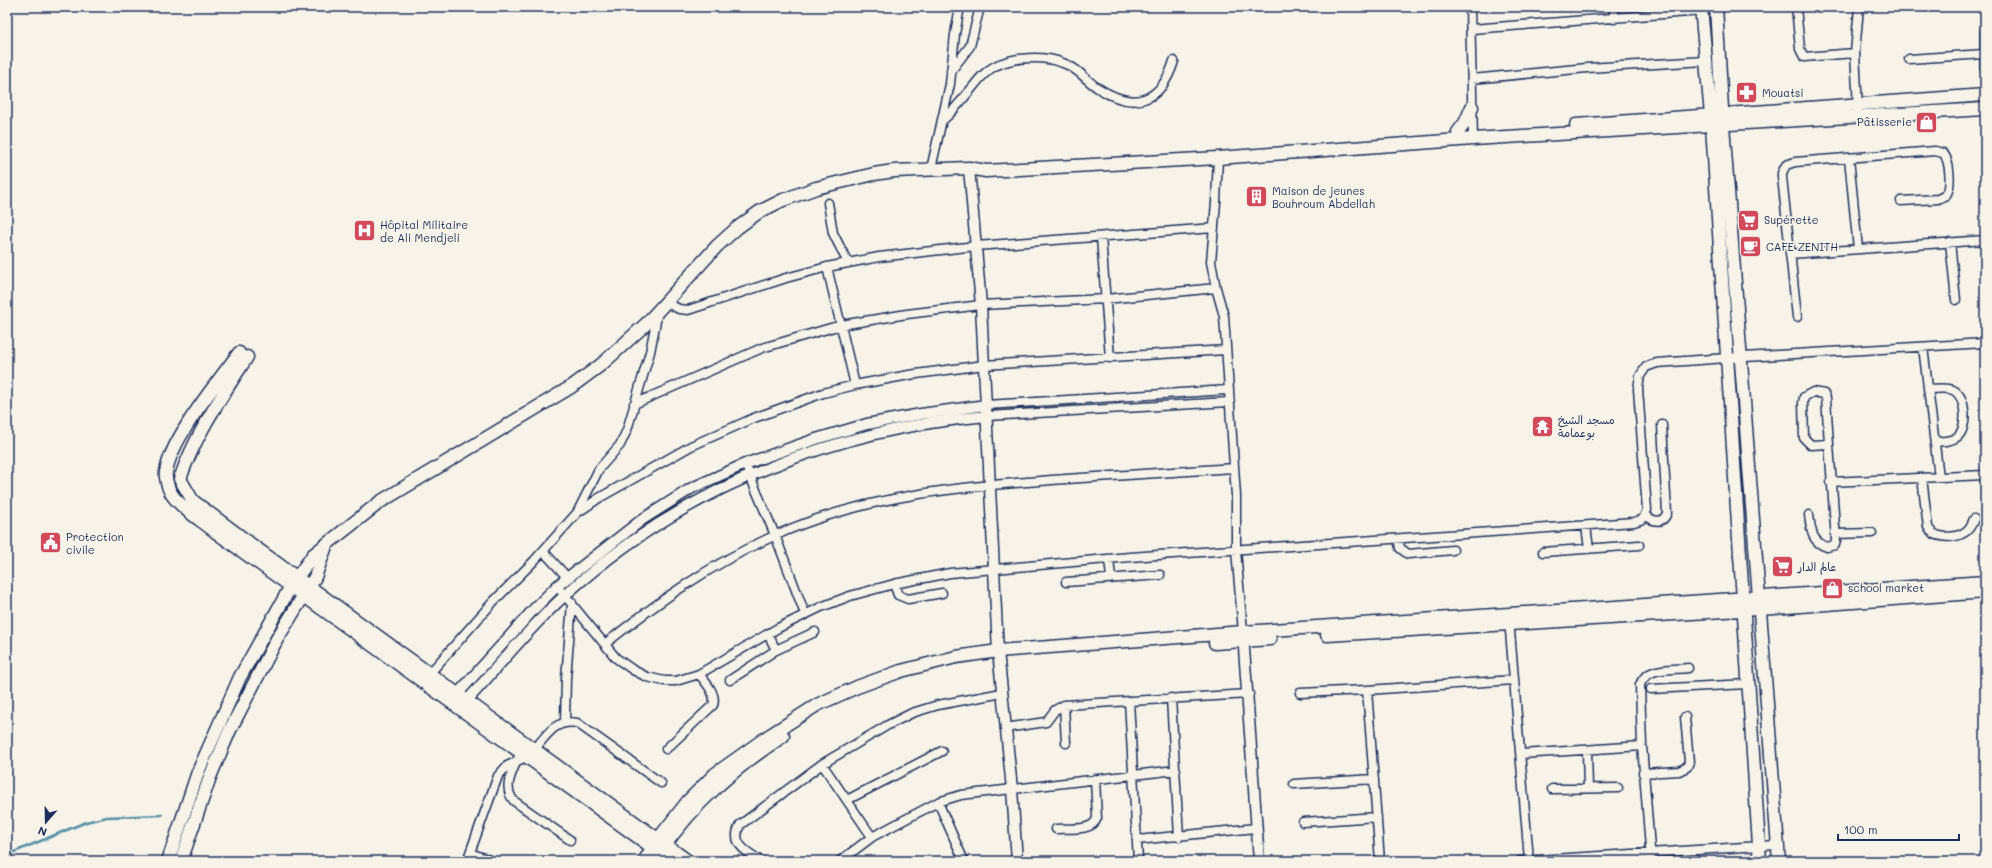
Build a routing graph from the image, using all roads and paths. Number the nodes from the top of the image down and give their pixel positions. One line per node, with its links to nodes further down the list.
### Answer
1 (960, 7): 18 (street)
2 (980, 7): 18 (street)
3 (1470, 7): 10 (street)
4 (1614, 7): 9 (street)
5 (1716, 7): 25 (main road)
6 (1796, 7): 12 (street)
7 (1858, 7): 12 (street)
8 (1701, 9): 9 (street); 16 (main road)
9 (1614, 19): 10 (street)
10 (1472, 29): 19 (street)
11 (1985, 30): 13 (street)
12 (1855, 52): 21 (street)
13 (1984, 54): 14 (street); 17 (street)
14 (1909, 59)
15 (1174, 61): 26 (street)
16 (1706, 61): 19 (street); 25 (main road)
17 (1985, 68)
18 (951, 72): 26 (street)
19 (1472, 79): 22 (street)
20 (1985, 95): 21 (main road)
21 (1857, 104): 24 (street); 25 (main road)
22 (1472, 107): 27 (main road); 28 (street)
23 (1985, 109): 24 (main road)
24 (1859, 117): 25 (main road)
25 (1717, 119): 28 (main road); 55 (main road); 57 (main road)
26 (942, 121): 32 (street)
27 (1458, 132): 28 (main road); 31 (main road)
28 (1473, 135): 29 (main road)
29 (1218, 158): 31 (main road); 35 (street)
30 (1849, 158): 33 (street); 40 (street); 41 (street)
31 (969, 168): 32 (main road); 39 (street)
32 (931, 169): 48 (main road)
33 (1901, 201)
34 (828, 203): 42 (street)
35 (1214, 228): 36 (street); 44 (street)
36 (1101, 237): 39 (street); 45 (street)
37 (1985, 240): 38 (street)
38 (1950, 242): 40 (street); 46 (street)
39 (976, 246): 42 (street); 47 (street)
40 (1858, 249): 41 (street)
41 (1790, 254): 49 (street)
42 (848, 263): 43 (street)
43 (827, 267): 48 (street); 50 (street)
44 (1216, 288): 45 (street); 53 (street)
45 (1106, 299): 47 (street); 56 (street)
46 (1956, 300)
47 (981, 305): 50 (street); 58 (street)
48 (662, 306): 63 (street); 87 (main road)
49 (1797, 317)
50 (841, 325): 59 (street); 63 (street)
51 (1985, 343): 52 (street)
52 (1923, 347): 55 (street); 60 (street)
53 (1226, 350): 56 (street); 61 (street)
54 (243, 355): 98 (main road)
55 (1741, 357): 57 (street); 107 (main road)
56 (1110, 358): 58 (street)
57 (1727, 358): 79 (street); 109 (main road)
58 (984, 365): 59 (street); 64 (street)
59 (855, 385): 77 (street)
60 (1928, 389): 67 (street); 67 (street)
61 (1228, 390): 62 (street); 64 (street)
62 (1229, 402): 65 (street); 70 (street)
63 (634, 404): 77 (street)
64 (986, 406): 65 (street); 69 (street)
65 (987, 416): 71 (street); 76 (street)
66 (1662, 425): 79 (street)
67 (1935, 442): 73 (street)
68 (1829, 444): 68 (street); 75 (street)
69 (745, 464): 71 (street); 96 (street)
70 (1234, 468): 76 (street); 89 (street)
71 (750, 475): 84 (street); 106 (street)
72 (1985, 475): 73 (street)
73 (1939, 477): 74 (street)
74 (1922, 478): 75 (street); 80 (street)
75 (1830, 482): 83 (street)
76 (989, 484): 84 (street); 94 (street)
77 (577, 513): 91 (street)
78 (1809, 515): 83 (street)
79 (1646, 516): 81 (street)
80 (1974, 519)
81 (1586, 526): 85 (street); 88 (street)
82 (1872, 533): 83 (street)
83 (1835, 534)
84 (775, 535): 110 (street); 115 (street)
85 (1398, 539): 89 (street); 90 (street)
86 (1639, 545): 88 (street)
87 (326, 546): 98 (main road); 103 (main road)
88 (1589, 549): 92 (street)
89 (1236, 550): 93 (street); 114 (street)
90 (1454, 550)
91 (543, 551): 96 (street); 119 (street)
92 (1543, 552)
93 (1109, 559): 94 (street); 97 (street)
94 (993, 569): 101 (street); 117 (street)
95 (1160, 575): 97 (street)
96 (567, 577): 102 (street)
97 (1111, 578): 99 (street)
98 (294, 581): 103 (main road); 172 (main road)
99 (1066, 582)
100 (1985, 582): 107 (main road)
101 (894, 584): 105 (street); 110 (street)
102 (557, 586): 106 (street); 131 (street)
103 (307, 591): 119 (main road); 131 (main road); 173 (main road)
104 (1985, 592): 107 (main road)
105 (942, 593)
106 (565, 595): 108 (street); 131 (street)
107 (1760, 603): 109 (main road); 165 (main road)
108 (572, 604): 115 (street); 134 (street)
109 (1743, 604): 111 (main road); 123 (main road)
110 (805, 614): 113 (street)
111 (1509, 619): 114 (main road); 122 (street)
112 (815, 632): 116 (street)
113 (768, 634): 116 (street); 120 (street)
114 (1244, 637): 117 (main road); 128 (street)
115 (605, 644): 120 (street)
116 (776, 650): 121 (street)
117 (999, 655): 126 (street); 167 (main road)
118 (1688, 668): 137 (street)
119 (430, 673): 131 (main road)
120 (699, 674): 138 (street)
121 (730, 680)
122 (1514, 680): 125 (street); 141 (street)
123 (1748, 684): 124 (street); 166 (main road)
124 (1651, 689)
125 (1367, 690): 127 (street); 148 (street)
126 (1002, 693): 135 (street); 143 (street)
127 (1300, 693)
128 (1249, 694): 129 (street); 159 (street)
129 (1171, 698): 130 (street); 144 (street)
130 (1129, 701): 132 (street); 146 (street)
131 (459, 702): 142 (main road)
132 (1064, 705): 135 (street); 136 (street)
133 (1685, 717): 145 (street)
134 (565, 722): 142 (street); 149 (street)
135 (1005, 728): 153 (street)
136 (1066, 743)
137 (1642, 746): 139 (street); 145 (street)
138 (666, 748)
139 (1587, 750): 141 (street); 151 (street)
140 (942, 751): 155 (street)
141 (1522, 754): 171 (street)
142 (526, 755): 163 (street); 167 (main road); 168 (street)
143 (822, 764): 155 (street); 178 (street)
144 (1176, 770): 146 (street); 161 (street)
145 (1644, 773): 170 (street)
146 (1132, 774): 147 (street); 164 (street)
147 (1095, 779): 153 (street); 160 (street)
148 (1374, 779): 150 (street); 157 (street)
149 (661, 783)
150 (1294, 784)
151 (1588, 788): 152 (street); 154 (street)
152 (1618, 788)
153 (1012, 789): 156 (street); 181 (street)
154 (1552, 789)
155 (847, 800): 162 (street)
156 (938, 802): 162 (street); 180 (street)
157 (1377, 817): 158 (street); 184 (street)
158 (1303, 822)
159 (1256, 828): 161 (street); 183 (street)
160 (1056, 829)
161 (1179, 836): 164 (street)
162 (872, 837): 179 (street)
163 (570, 840)
164 (1137, 840): 182 (street)
165 (1777, 845): 166 (street); 187 (main road)
166 (1759, 846): 170 (street); 186 (main road)
167 (658, 848): 175 (street); 176 (main road); 177 (main road)
168 (469, 857): 174 (street)
169 (1637, 857): 170 (street); 171 (street)
170 (1650, 857)
171 (1529, 860): 185 (street)
172 (168, 861)
173 (181, 861)
174 (492, 861)
175 (643, 861)
176 (671, 861)
177 (688, 861)
178 (761, 861)
179 (840, 861)
180 (964, 861)
181 (1018, 861)
182 (1138, 861)
183 (1259, 861)
184 (1380, 861)
185 (1520, 861)
186 (1760, 861)
187 (1778, 861)

